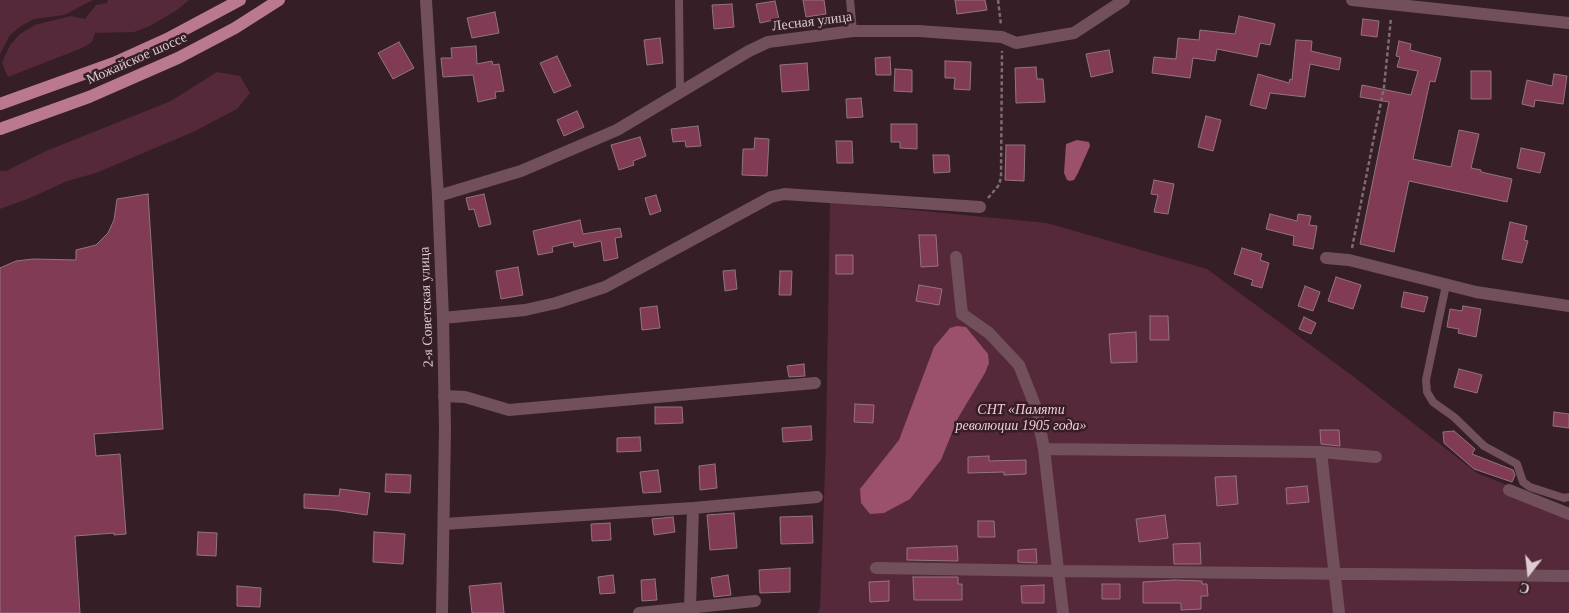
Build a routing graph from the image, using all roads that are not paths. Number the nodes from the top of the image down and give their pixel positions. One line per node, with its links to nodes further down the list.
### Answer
1 (240, 0): 11 (main road, Можайское шоссе)
2 (279, 0): 12 (main road, Можайское шоссе)
3 (426, 0): 13 (street, 2-я Советская улица)
4 (679, 0): 10 (lane)
5 (850, 0): 9 (lane)
6 (1124, 0): 9 (street, Лесная улица)
7 (1352, 0): 8 (street)
8 (1569, 23)
9 (853, 31): 10 (street, Лесная улица)
10 (680, 94): 13 (street, Лесная улица)
11 (0, 104)
12 (0, 129)
13 (438, 196): 19 (street, 2-я Советская улица)
14 (980, 207): 19 (street)
15 (956, 257): 22 (street)
16 (1326, 258): 17 (street)
17 (1446, 285): 18 (street); 27 (lane)
18 (1569, 306)
19 (443, 318): 21 (street, 2-я Советская улица)
20 (815, 383): 21 (street)
21 (444, 396): 30 (street, 2-я Советская улица)
22 (1044, 449): 23 (street); 32 (street)
23 (1321, 452): 24 (street); 33 (street)
24 (1376, 457)
25 (1510, 490): 29 (street)
26 (817, 497): 28 (street)
27 (1569, 497)
28 (693, 508): 30 (street); 36 (street)
29 (1569, 514)
30 (444, 524): 37 (street, 2-я Советская улица)
31 (876, 568): 32 (street)
32 (1058, 571): 33 (street); 39 (street)
33 (1334, 574): 34 (street); 40 (street)
34 (1569, 576)
35 (755, 602): 36 (street)
36 (690, 608): 38 (street)
37 (442, 613)
38 (639, 613)
39 (1063, 613)
40 (1340, 613)

